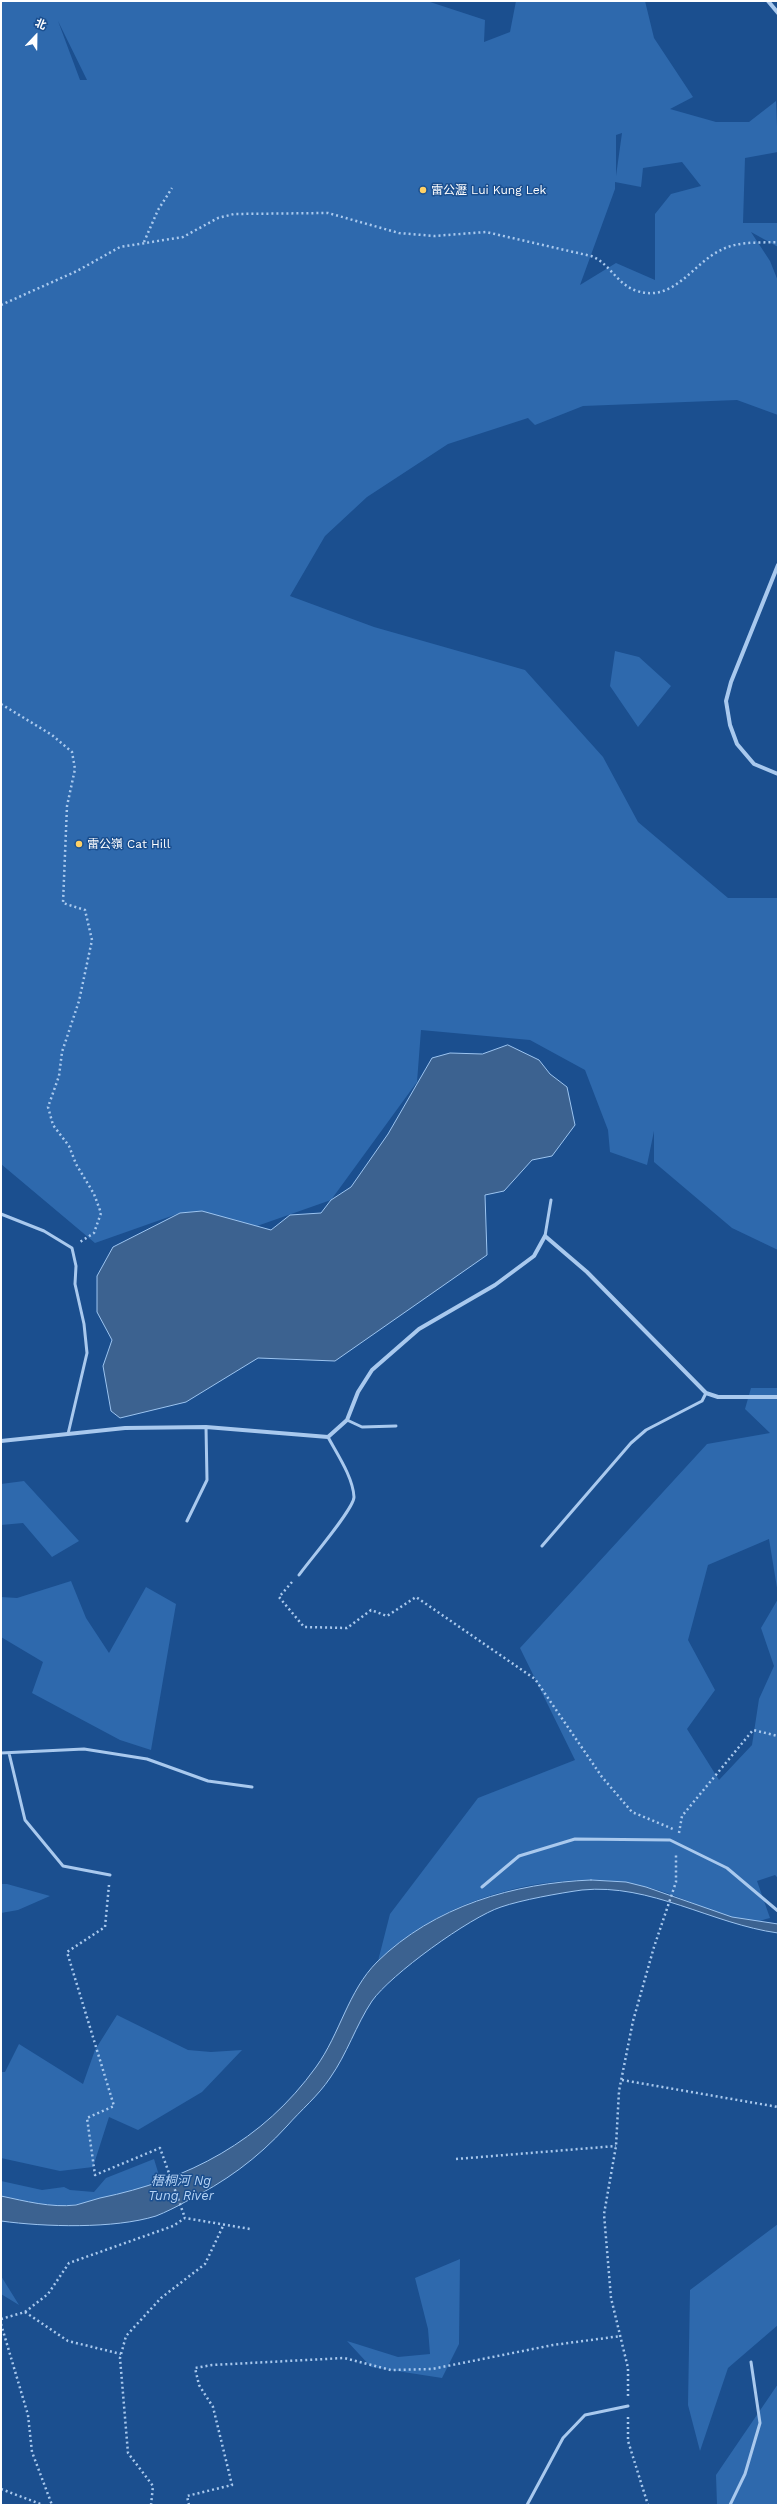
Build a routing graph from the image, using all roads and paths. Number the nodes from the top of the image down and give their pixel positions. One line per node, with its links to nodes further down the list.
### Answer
1 (768, 1): 2 (street)
2 (778, 13)
3 (172, 188): 4 (path)
4 (144, 242): 5 (path); 6 (path)
5 (778, 242)
6 (1, 305)
7 (778, 565): 9 (street)
8 (1, 704): 13 (path)
9 (778, 774)
10 (551, 1200): 12 (lane)
11 (1, 1214): 13 (lane)
12 (545, 1236): 14 (street); 16 (street)
13 (72, 1248): 19 (lane)
14 (706, 1393): 15 (street); 23 (lane)
15 (778, 1397)
16 (347, 1420): 17 (lane); 20 (street)
17 (396, 1426)
18 (206, 1427): 19 (street); 20 (street); 22 (lane)
19 (68, 1434): 21 (street)
20 (328, 1437): 24 (lane)
21 (1, 1441)
22 (188, 1521)
23 (542, 1546)
24 (299, 1575): 29 (path)
25 (778, 1736): 29 (path)
26 (1, 1753): 27 (lane)
27 (9, 1754): 28 (lane); 31 (lane)
28 (252, 1787)
29 (679, 1832): 30 (path)
30 (678, 1843): 32 (lane); 33 (lane); 34 (path)
31 (110, 1875): 38 (path)
32 (482, 1887)
33 (778, 1911)
34 (622, 2080): 35 (path); 36 (path)
35 (778, 2107)
36 (616, 2146): 37 (path); 44 (path)
37 (456, 2159)
38 (185, 2218): 39 (path); 41 (path)
39 (224, 2224): 40 (path); 45 (path)
40 (250, 2229)
41 (25, 2312): 42 (path); 45 (path)
42 (1, 2319)
43 (1, 2324): 50 (path)
44 (620, 2336): 47 (path); 52 (path)
45 (121, 2354): 51 (path)
46 (751, 2362): 55 (lane)
47 (628, 2406): 53 (lane); 54 (path)
48 (1, 2489): 49 (path)
49 (43, 2505)
50 (52, 2505)
51 (151, 2505)
52 (189, 2505)
53 (527, 2505)
54 (648, 2505)
55 (730, 2505)

